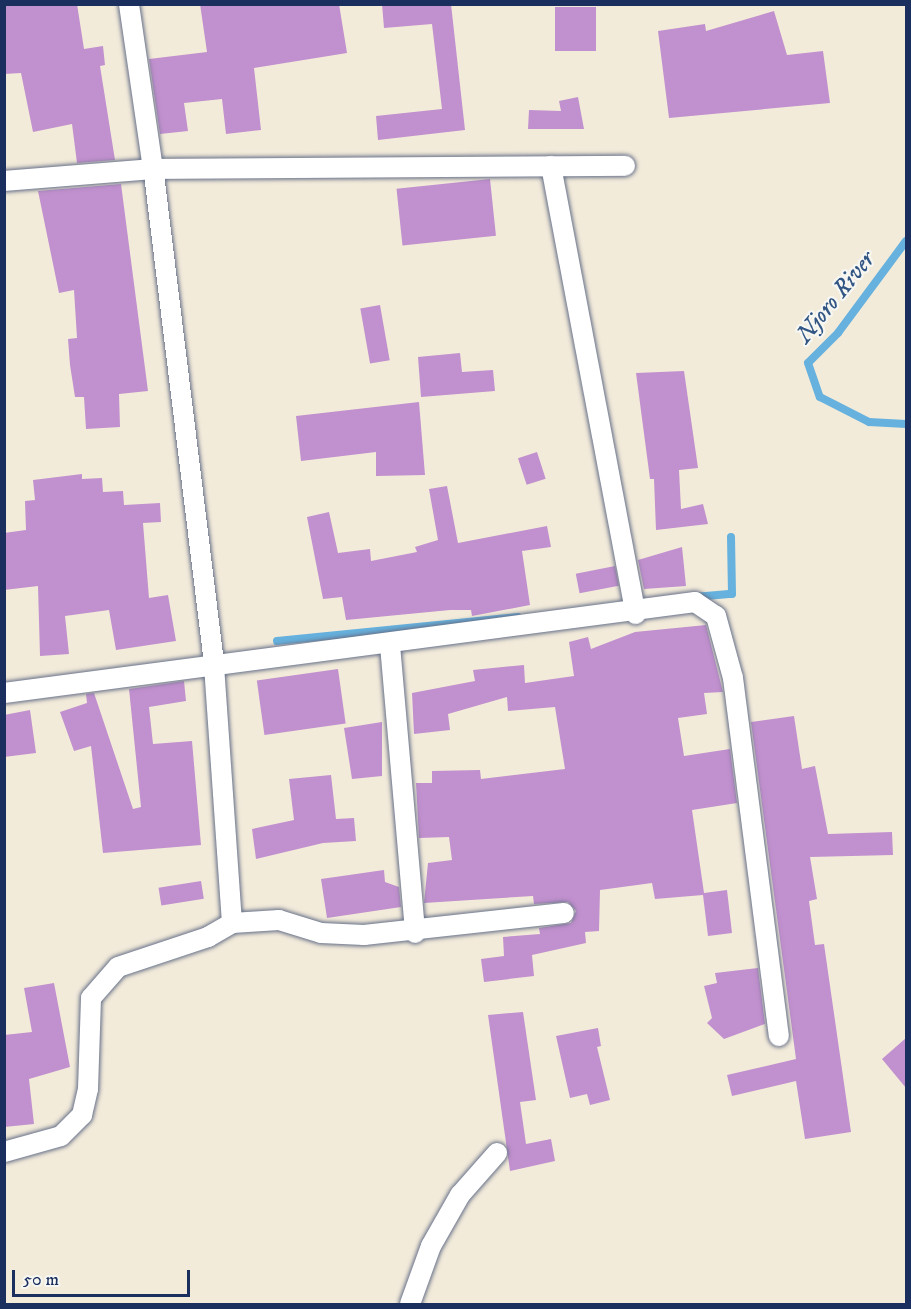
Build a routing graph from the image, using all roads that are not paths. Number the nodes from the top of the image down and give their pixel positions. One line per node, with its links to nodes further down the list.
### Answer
1 (129, 4): 4 (street)
2 (551, 166): 3 (street); 4 (street); 6 (street)
3 (625, 166)
4 (153, 169): 5 (street); 8 (street)
5 (4, 181)
6 (636, 614): 7 (street); 13 (street)
7 (390, 645): 8 (street); 12 (street)
8 (214, 663): 9 (street); 11 (street)
9 (4, 693)
10 (564, 913): 12 (street)
11 (232, 922): 12 (street); 14 (street)
12 (415, 933)
13 (779, 1036)
14 (4, 1152)
15 (497, 1153): 16 (street)
16 (410, 1305)

